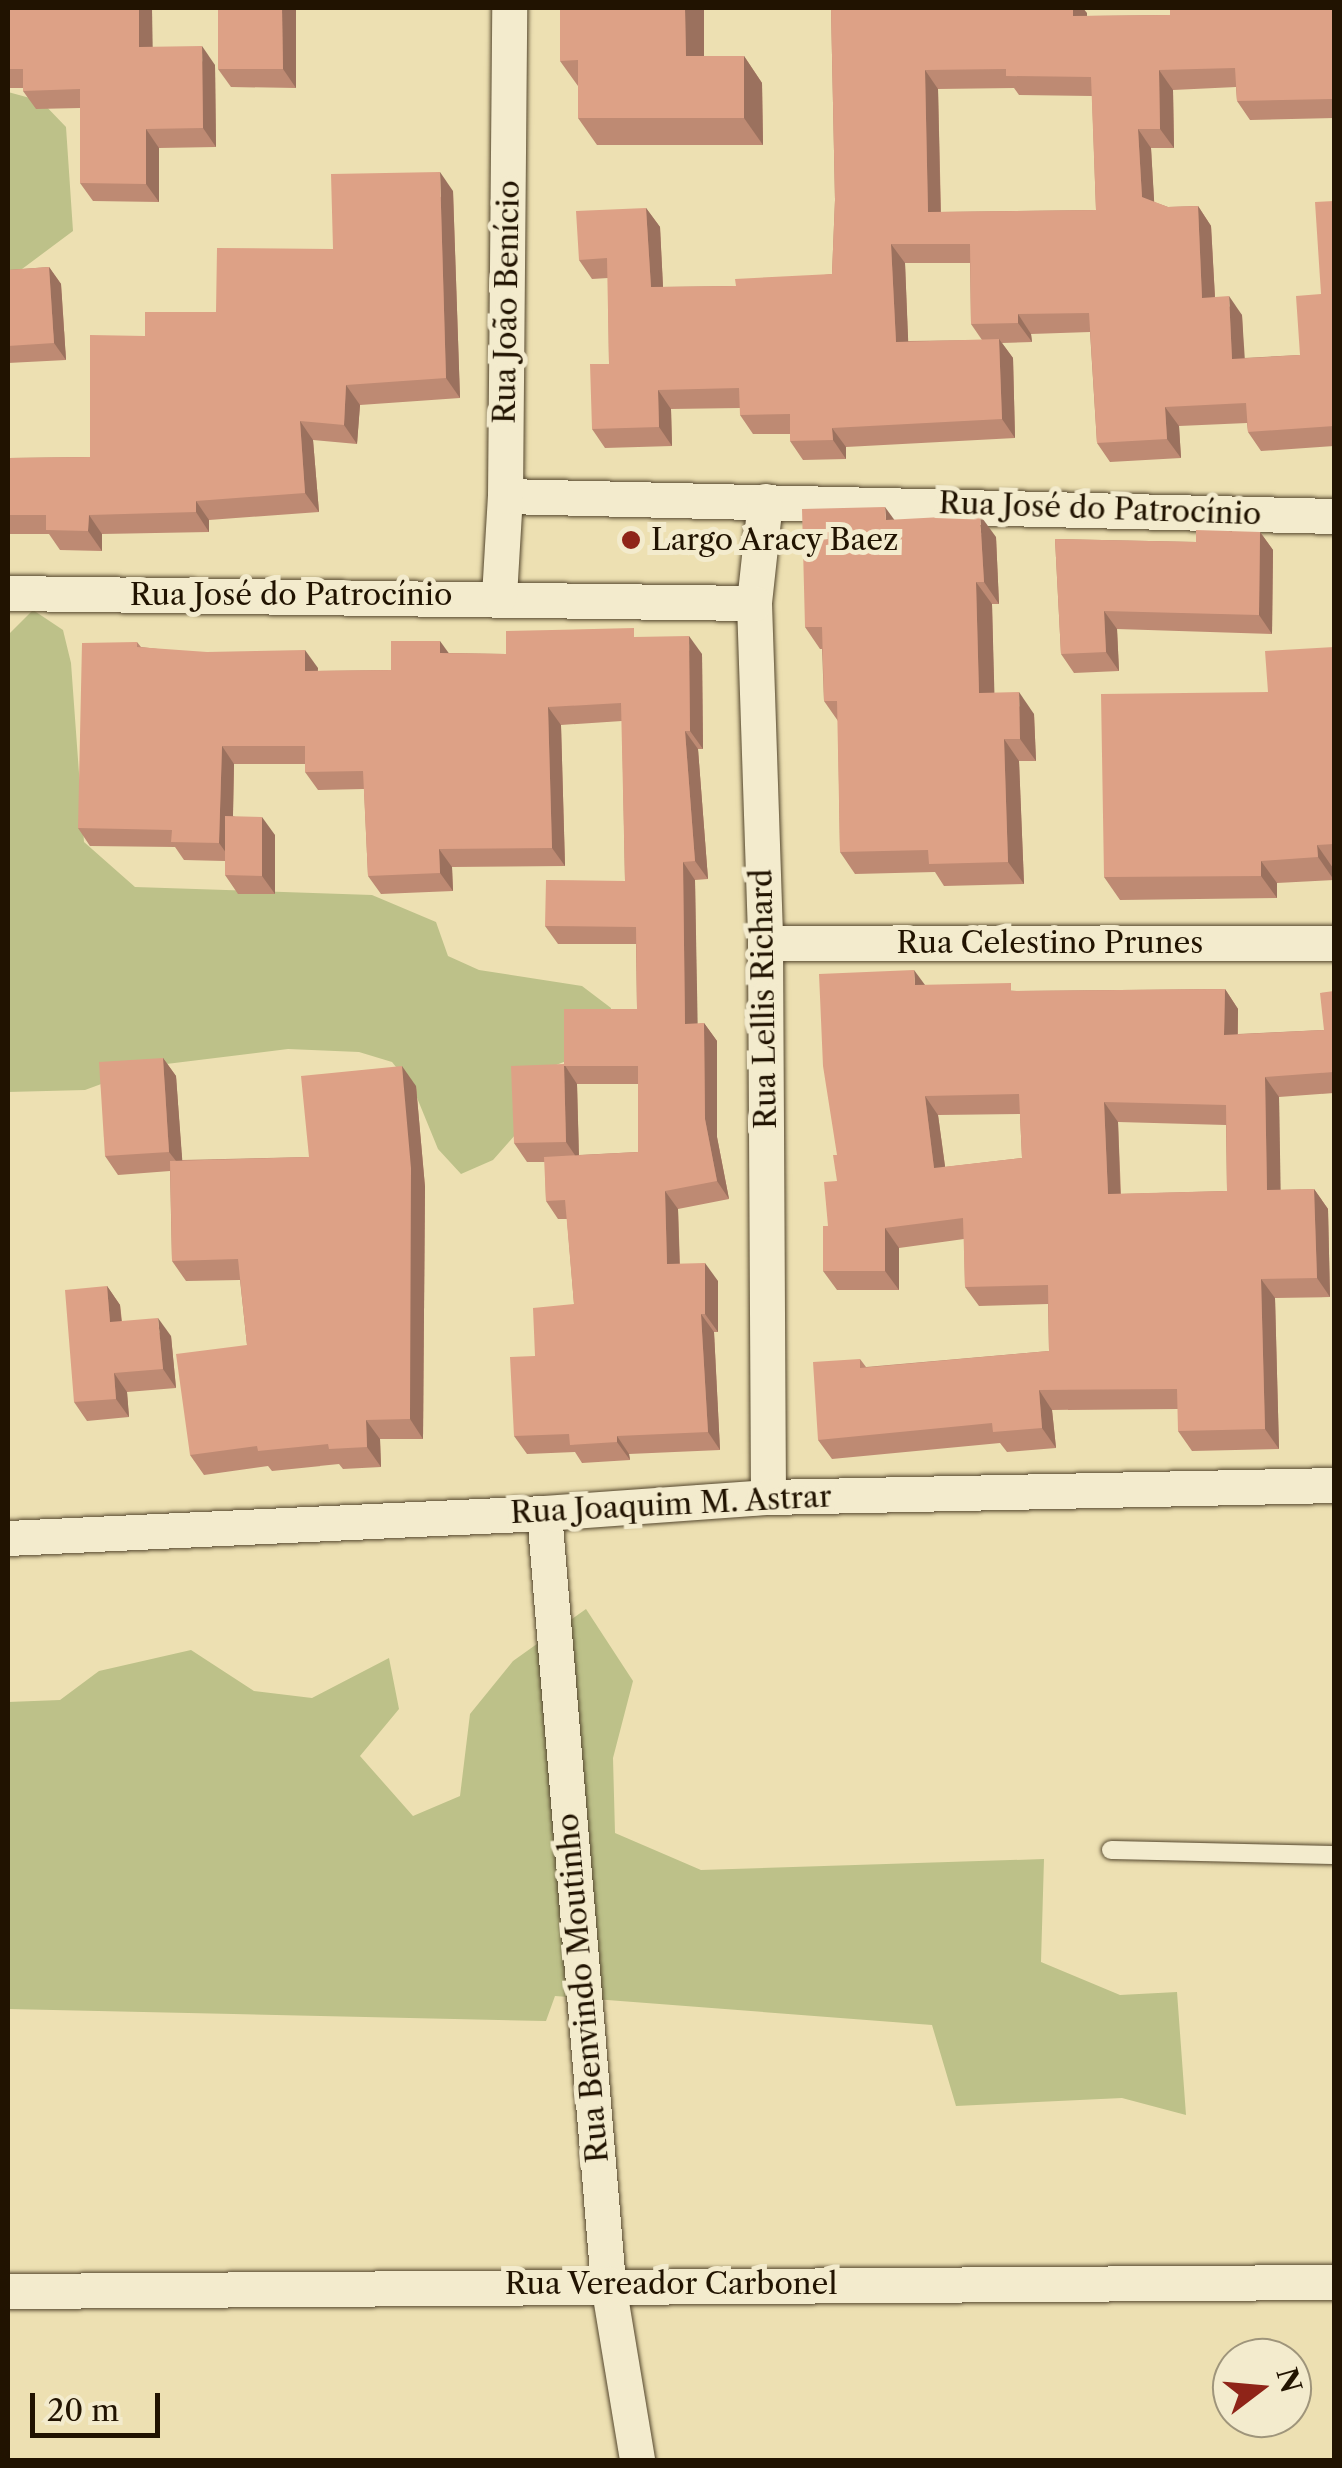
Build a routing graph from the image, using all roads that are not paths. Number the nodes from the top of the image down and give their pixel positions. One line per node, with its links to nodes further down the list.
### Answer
1 (510, 8): 2 (street, Rua João Benício)
2 (505, 496): 3 (street, Rua José do Patrocínio); 6 (street, Rua João Benício)
3 (765, 500): 4 (street, Rua José do Patrocínio); 7 (street, Rua Lellis Richard)
4 (1334, 516)
5 (8, 593): 6 (street, Rua José do Patrocínio)
6 (499, 596): 7 (street, Rua José do Patrocínio)
7 (754, 603): 8 (street, Rua Lellis Richard)
8 (765, 943): 9 (street, Rua Celestino Prunes); 11 (street, Rua Lellis Richard)
9 (1334, 943)
10 (1334, 1485): 11 (street, Rua Joaquim M. Astrar)
11 (768, 1498): 12 (street, Rua Joaquim M. Astrar)
12 (544, 1513): 13 (street, Rua Joaquim M. Astrar); 17 (street, Rua Benvindo Moutinho)
13 (8, 1538)
14 (1111, 1850): 15 (lane)
15 (1334, 1854)
16 (1334, 2282): 17 (street, Rua Vereador Carbonel)
17 (608, 2284): 18 (street, Rua Vereador Carbonel); 19 (street, Rua Benvindo Moutinho)
18 (8, 2291)
19 (637, 2460)

